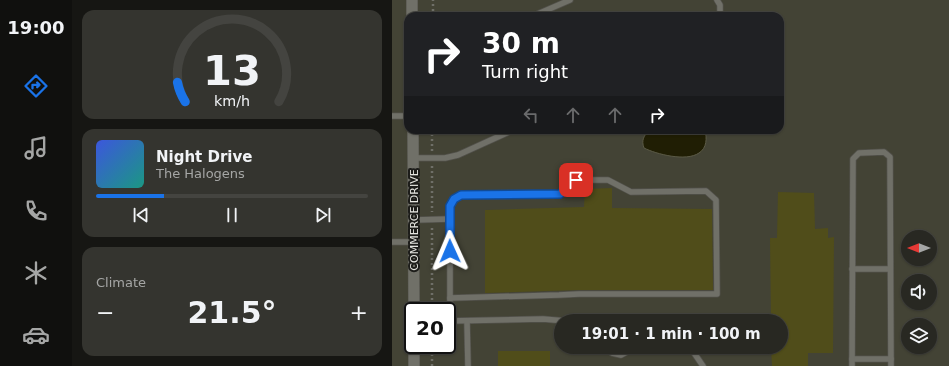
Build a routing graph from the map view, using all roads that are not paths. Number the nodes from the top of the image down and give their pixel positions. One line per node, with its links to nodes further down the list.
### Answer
1 (412, 0): 4 (street)
2 (570, 0): 5 (lane)
3 (717, 0): 6 (lane)
4 (412, 12)
5 (542, 12)
6 (720, 12)
7 (392, 116): 8 (lane)
8 (404, 116)
9 (413, 134): 11 (street, COMMERCE DRIVE)
10 (504, 134): 11 (lane)
11 (413, 158): 13 (street, COMMERCE DRIVE)
12 (450, 219): 13 (lane); 18 (lane); 18 (lane)
13 (414, 220): 15 (street, COMMERCE DRIVE)
14 (392, 242): 15 (lane)
15 (414, 242): 19 (street, COMMERCE DRIVE)
16 (852, 269): 17 (lane); 17 (lane); 26 (lane)
17 (890, 269): 27 (lane)
18 (450, 298): 20 (lane)
19 (414, 302)
20 (450, 302)
21 (554, 320): 23 (lane)
22 (456, 321): 23 (lane)
23 (467, 321): 29 (lane)
24 (414, 354): 28 (street)
25 (695, 354): 30 (lane)
26 (852, 359): 27 (lane); 31 (lane)
27 (891, 359): 32 (lane)
28 (414, 366)
29 (468, 366)
30 (703, 366)
31 (852, 366)
32 (891, 366)

